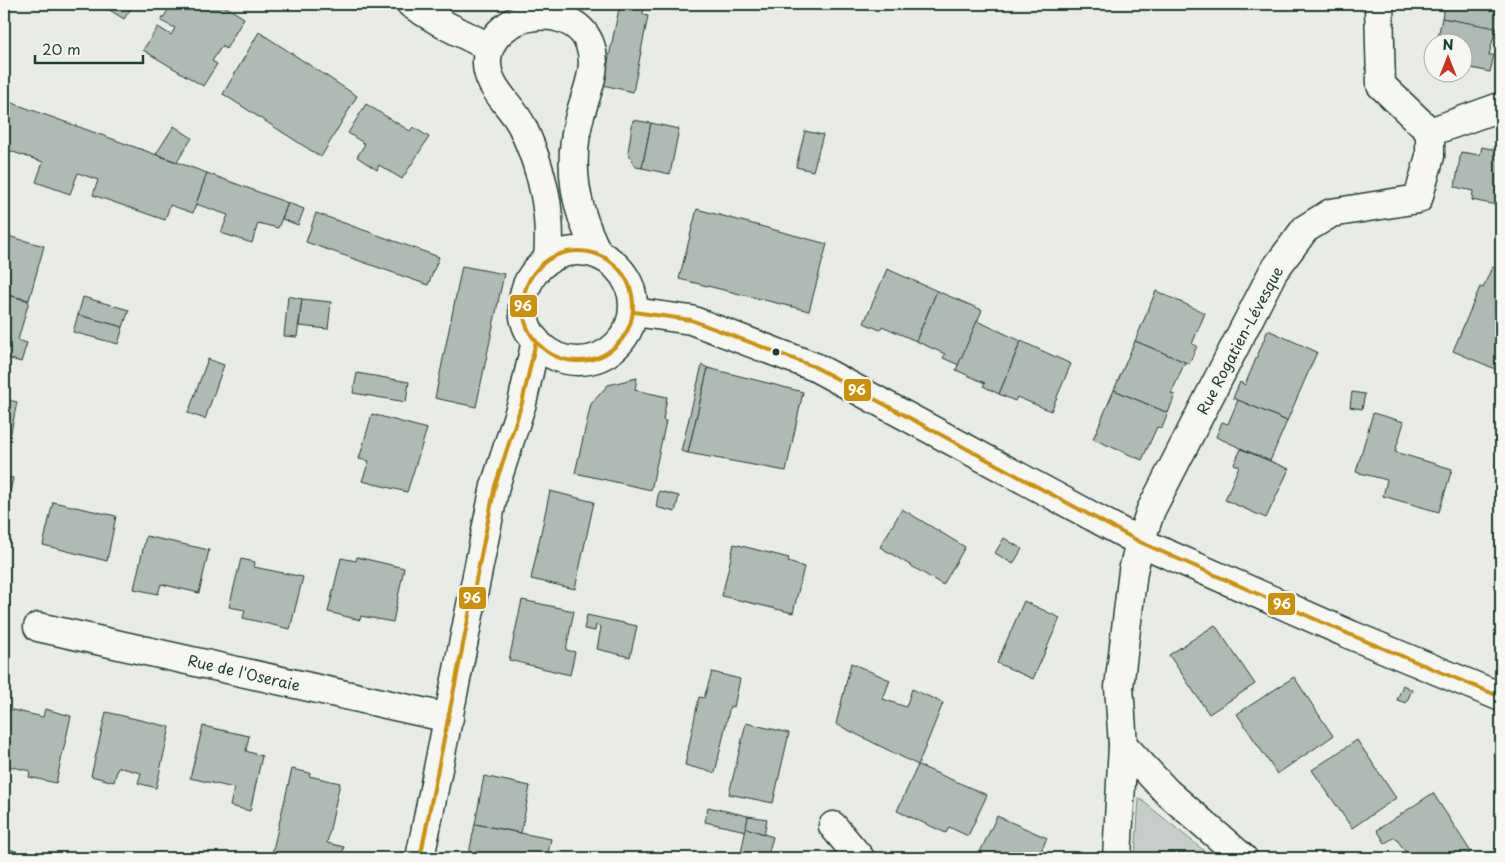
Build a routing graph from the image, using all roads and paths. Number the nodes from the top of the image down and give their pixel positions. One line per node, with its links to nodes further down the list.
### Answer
1 (410, 4): 4 (street)
2 (1379, 4): 6 (street)
3 (571, 11): 4 (street); 7 (street)
4 (490, 47): 8 (street)
5 (1501, 109): 6 (street)
6 (1430, 132): 11 (street, Rue Rogatien-Lévesque)
7 (599, 255): 8 (street); 9 (street)
8 (548, 260): 10 (street)
9 (634, 312): 10 (street); 11 (street)
10 (536, 341): 14 (street)
11 (1140, 542): 13 (street); 15 (street)
12 (38, 627): 14 (street, Rue de l'Oseraie)
13 (1501, 697)
14 (449, 718): 17 (street)
15 (1123, 745): 19 (street); 20 (street)
16 (833, 826): 18 (street)
17 (420, 858)
18 (860, 858)
19 (1117, 858)
20 (1243, 858)

